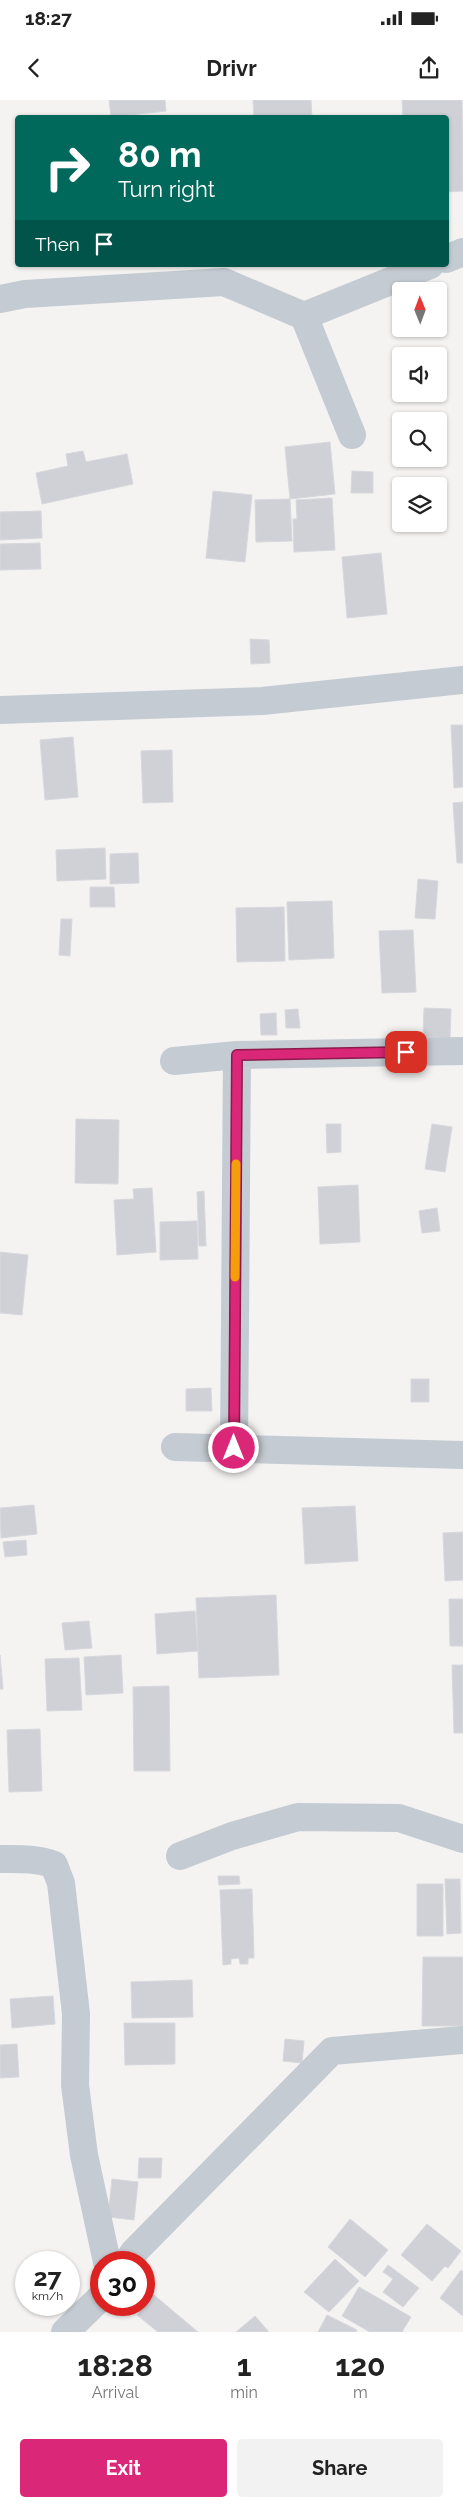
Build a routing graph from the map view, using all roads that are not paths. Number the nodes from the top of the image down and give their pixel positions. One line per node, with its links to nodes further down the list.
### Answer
1 (463, 252): 2 (street)
2 (449, 258)
3 (425, 267): 5 (street)
4 (0, 299): 5 (street)
5 (304, 316): 6 (street)
6 (352, 435)
7 (463, 680): 8 (street)
8 (0, 710)
9 (463, 1051): 10 (street)
10 (237, 1055): 11 (street); 13 (street)
11 (174, 1061)
12 (175, 1447): 13 (street)
13 (234, 1448): 14 (street)
14 (463, 1455)
15 (463, 1839): 16 (street)
16 (180, 1856)
17 (0, 1860): 19 (street)
18 (463, 2040): 20 (street)
19 (105, 2251)
20 (135, 2251)
21 (90, 2308): 22 (street)
22 (65, 2332)

